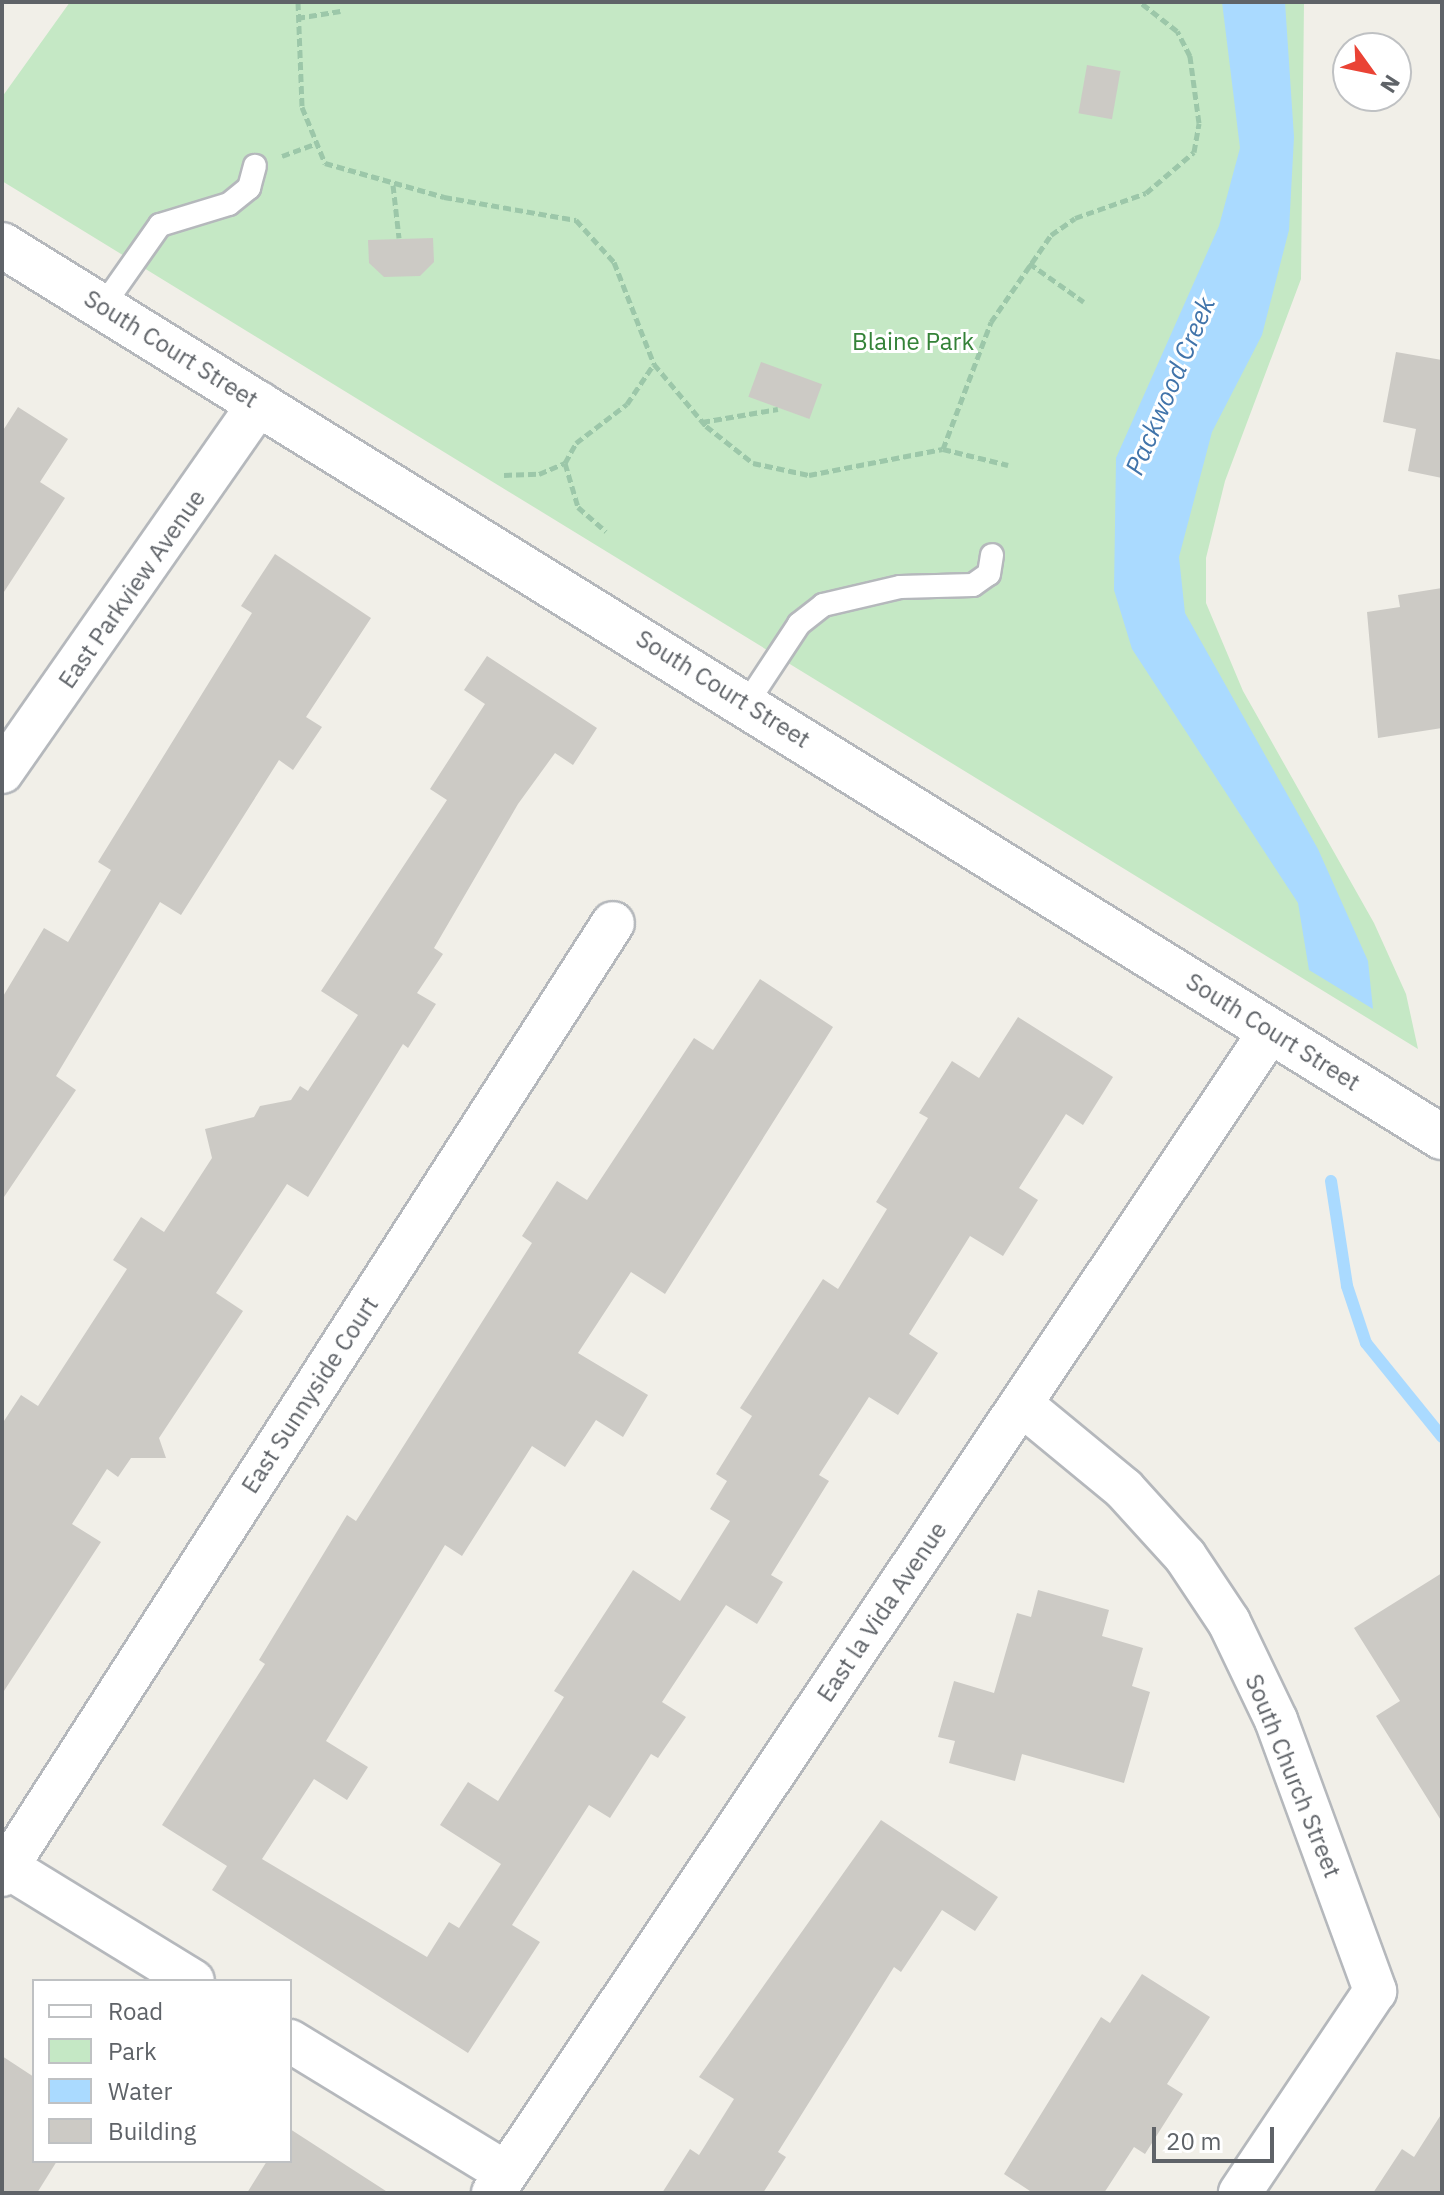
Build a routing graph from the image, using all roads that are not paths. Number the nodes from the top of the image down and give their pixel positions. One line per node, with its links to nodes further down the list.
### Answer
1 (255, 166): 3 (lane)
2 (2, 245): 3 (street, South Court Street)
3 (103, 306): 4 (street, South Court Street)
4 (259, 403): 6 (street, South Court Street); 7 (street, East Parkview Avenue)
5 (992, 555): 6 (lane)
6 (747, 703): 9 (street, South Court Street)
7 (2, 772)
8 (613, 923): 12 (street, East Sunnyside Court)
9 (1271, 1030): 10 (street, South Court Street); 11 (street, East la Vida Avenue)
10 (1442, 1137)
11 (1021, 1404): 15 (street, East la Vida Avenue); 16 (street, South Church Street)
12 (4, 1871): 13 (street)
13 (190, 1979)
14 (292, 2042): 15 (street)
15 (500, 2183)
16 (1240, 2193)

